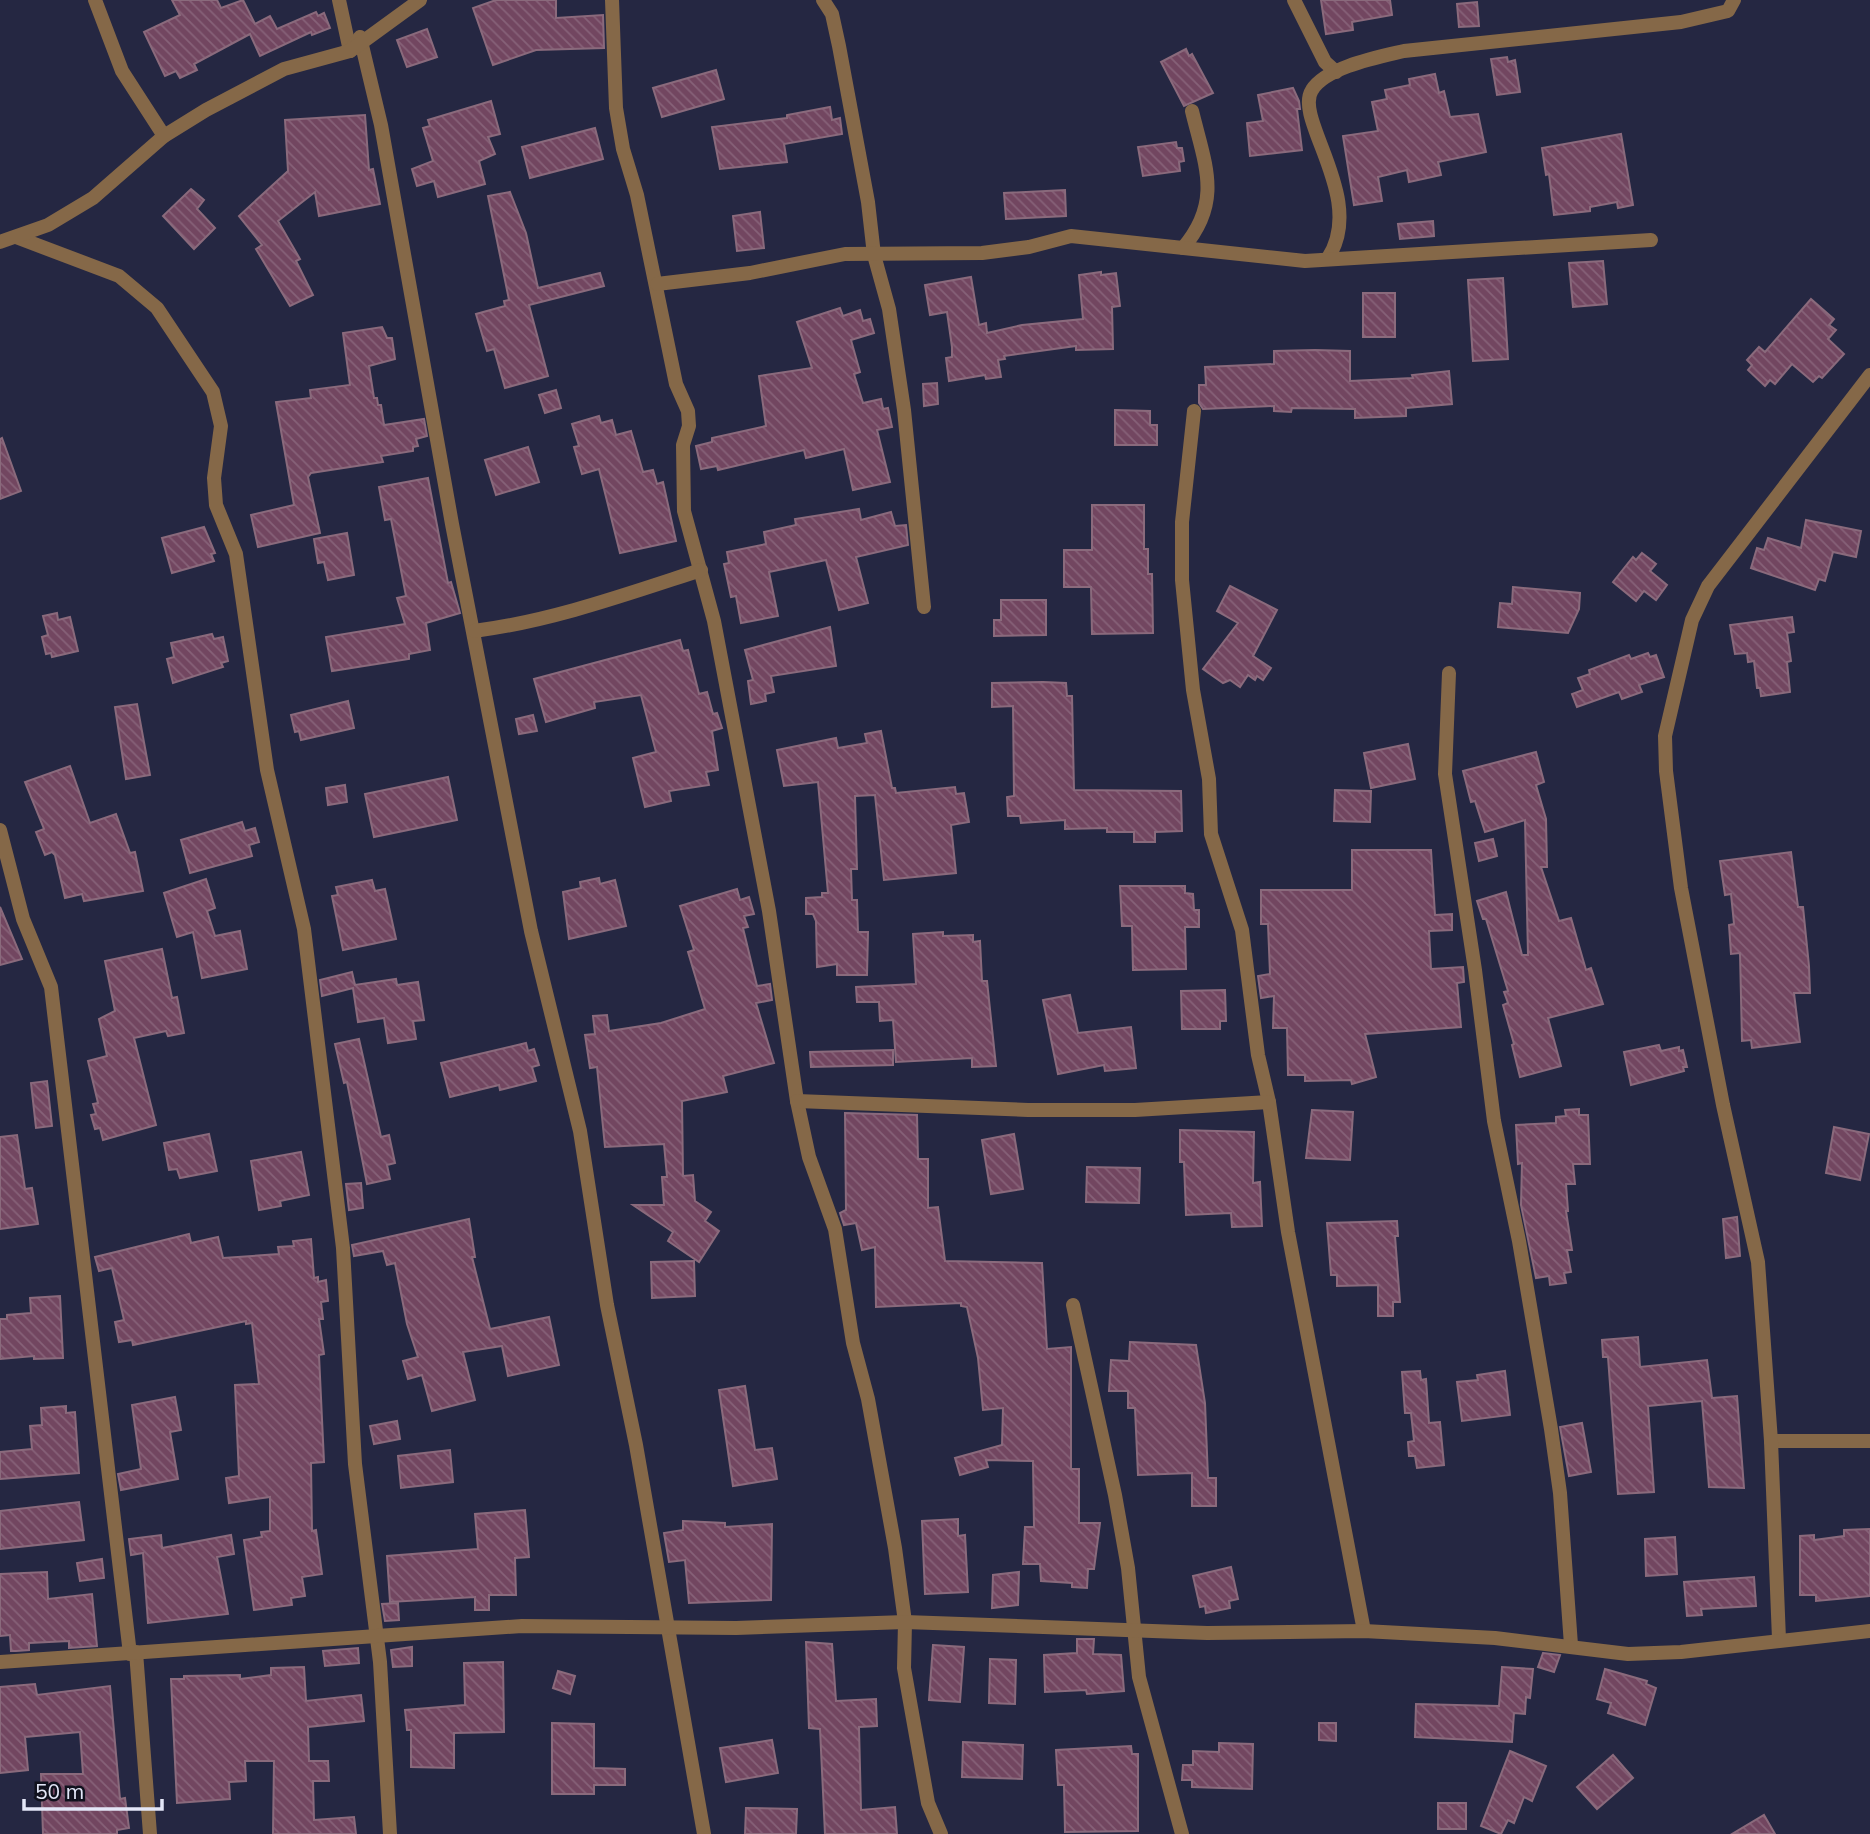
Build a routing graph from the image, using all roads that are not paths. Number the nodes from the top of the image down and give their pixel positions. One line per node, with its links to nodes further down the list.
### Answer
1 (95, 0): 11 (street)
2 (339, 0): 8 (street)
3 (420, 0): 8 (street)
4 (612, 0): 18 (street)
5 (823, 0): 16 (street)
6 (1294, 0): 9 (street)
7 (1734, 0): 9 (street)
8 (350, 51): 11 (street); 23 (street)
9 (1336, 72): 17 (street)
10 (1192, 111): 15 (street)
11 (164, 136): 12 (street)
12 (16, 237): 14 (street); 36 (street)
13 (1651, 240): 17 (street)
14 (0, 242)
15 (1183, 248): 16 (street); 17 (street)
16 (874, 255): 18 (street); 22 (street)
17 (1328, 258)
18 (657, 284): 21 (street)
19 (1870, 375): 29 (street)
20 (1194, 411): 27 (street)
21 (701, 570): 23 (street); 26 (street)
22 (924, 607)
23 (474, 631): 32 (street)
24 (1449, 673): 38 (street)
25 (0, 830): 39 (street)
26 (797, 1101): 27 (street); 31 (street)
27 (1269, 1102): 34 (street)
28 (1073, 1305): 33 (street)
29 (1771, 1441): 30 (street); 37 (street)
30 (1870, 1441)
31 (905, 1622): 32 (street); 33 (street); 44 (street)
32 (666, 1625): 36 (street); 43 (street)
33 (1133, 1631): 34 (street); 45 (street)
34 (1364, 1631): 38 (street)
35 (1870, 1631): 37 (street)
36 (376, 1636): 39 (street); 42 (street)
37 (1779, 1639): 38 (street)
38 (1571, 1645)
39 (133, 1653): 40 (street); 41 (street)
40 (0, 1662)
41 (150, 1834)
42 (390, 1834)
43 (704, 1834)
44 (941, 1834)
45 (1182, 1834)

